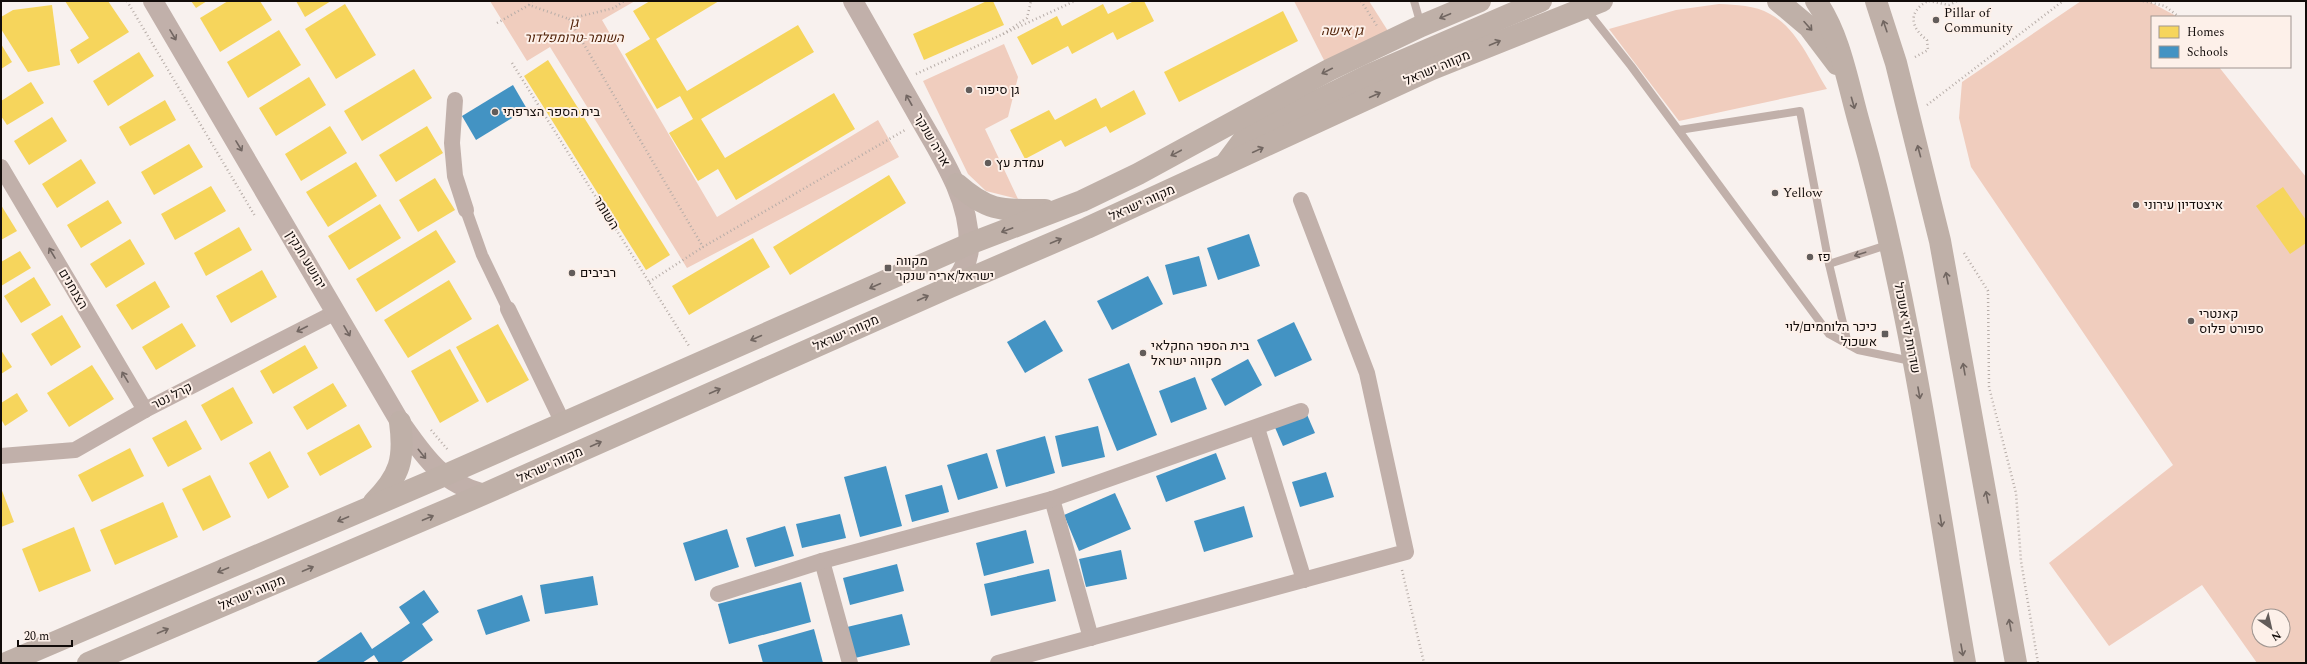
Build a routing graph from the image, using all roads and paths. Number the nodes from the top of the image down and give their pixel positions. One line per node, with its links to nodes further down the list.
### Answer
1 (153, 1): 49 (street, יהושע חנקין, one-way to 49)
2 (532, 1): 19 (path)
3 (624, 1): 21 (path)
4 (853, 1): 29 (street, אריה שנקר)
5 (1031, 1): 24 (path)
6 (1075, 1): 24 (path)
7 (1361, 1): 25 (path)
8 (1414, 1): 23 (lane)
9 (1480, 1): 23 (main road, מקווה ישראל, one-way to 23)
10 (1541, 1): 35 (main road)
11 (1778, 1): 28 (main road, one-way to 28)
12 (1816, 1): 28 (main road, שדרות לוי אשכול)
13 (1876, 1): 31 (main road, one-way to 13)
14 (1929, 1): 15 (path); 26 (path)
15 (1957, 1)
16 (2063, 1): 31 (path)
17 (2143, 1): 20 (path)
18 (1593, 4): 33 (lane); 36 (main road, מקווה ישראל, one-way to 18)
19 (529, 5): 21 (path); 22 (path)
20 (2178, 16)
21 (569, 20): 44 (path)
22 (497, 23)
23 (1421, 26): 25 (main road, מקווה ישראל)
24 (994, 39): 29 (path)
25 (1386, 42): 34 (main road, מקווה ישראל, one-way to 34)
26 (1912, 59)
27 (512, 63): 46 (path, השומר)
28 (1846, 76): 43 (main road, שדרות לוי אשכול, one-way to 43)
29 (899, 82): 32 (street, אריה שנקר, one-way to 29)
30 (455, 100): 40 (street)
31 (1911, 118): 74 (main road, one-way to 31)
32 (921, 121): 38 (street, אריה שנקר); 44 (path)
33 (1679, 130): 45 (lane); 50 (lane)
34 (1211, 135): 35 (main road); 41 (main road, מקווה ישראל, one-way to 41)
35 (1246, 136): 36 (main road)
36 (1222, 167): 47 (main road, מקווה ישראל, one-way to 36)
37 (1, 168): 53 (street, הצנחנים, one-way to 37)
38 (956, 184): 41 (main road); 42 (street, אריה שנקר)
39 (1301, 200): 63 (street)
40 (466, 210): 48 (street)
41 (1060, 210): 42 (main road, מקווה ישראל, one-way to 42)
42 (970, 244): 47 (street, אריה שנקר); 52 (main road, מקווה ישראל, one-way to 52)
43 (1890, 244): 45 (lane, one-way to 45); 51 (main road, שדרות לוי אשכול)
44 (703, 248): 46 (path)
45 (1829, 264): 50 (lane)
46 (648, 282): 52 (path, השומר)
47 (950, 287): 60 (main road, מקווה ישראל, one-way to 47)
48 (508, 309): 56 (street)
49 (336, 312): 53 (street, קרל נטר, one-way to 53); 55 (street, יהושע חנקין, one-way to 55)
50 (1848, 344): 51 (lane)
51 (1913, 361): 73 (main road, שדרות לוי אשכול, one-way to 73)
52 (699, 363): 56 (main road, מקווה ישראל)
53 (145, 410): 58 (street, קרל נטר)
54 (1301, 411): 57 (street)
55 (400, 422): 59 (street, יהושע חנקין, one-way to 59); 62 (main road)
56 (563, 423): 59 (main road, מקווה ישראל)
57 (1257, 428): 61 (street); 65 (street)
58 (1, 456)
59 (443, 476): 60 (street, יהושע חנקין); 62 (main road, מקווה ישראל)
60 (484, 494): 69 (main road, מקווה ישראל, one-way to 60)
61 (1052, 499): 64 (street); 67 (street)
62 (369, 507): 68 (main road, מקווה ישראל, one-way to 68)
63 (1398, 554): 65 (street); 72 (path)
64 (822, 561): 66 (street); 70 (street)
65 (1304, 580): 67 (street)
66 (718, 594)
67 (1091, 638): 71 (street)
68 (6, 663)
69 (88, 663)
70 (850, 663)
71 (998, 663)
72 (1424, 663)
73 (1965, 663)
74 (2016, 663)

